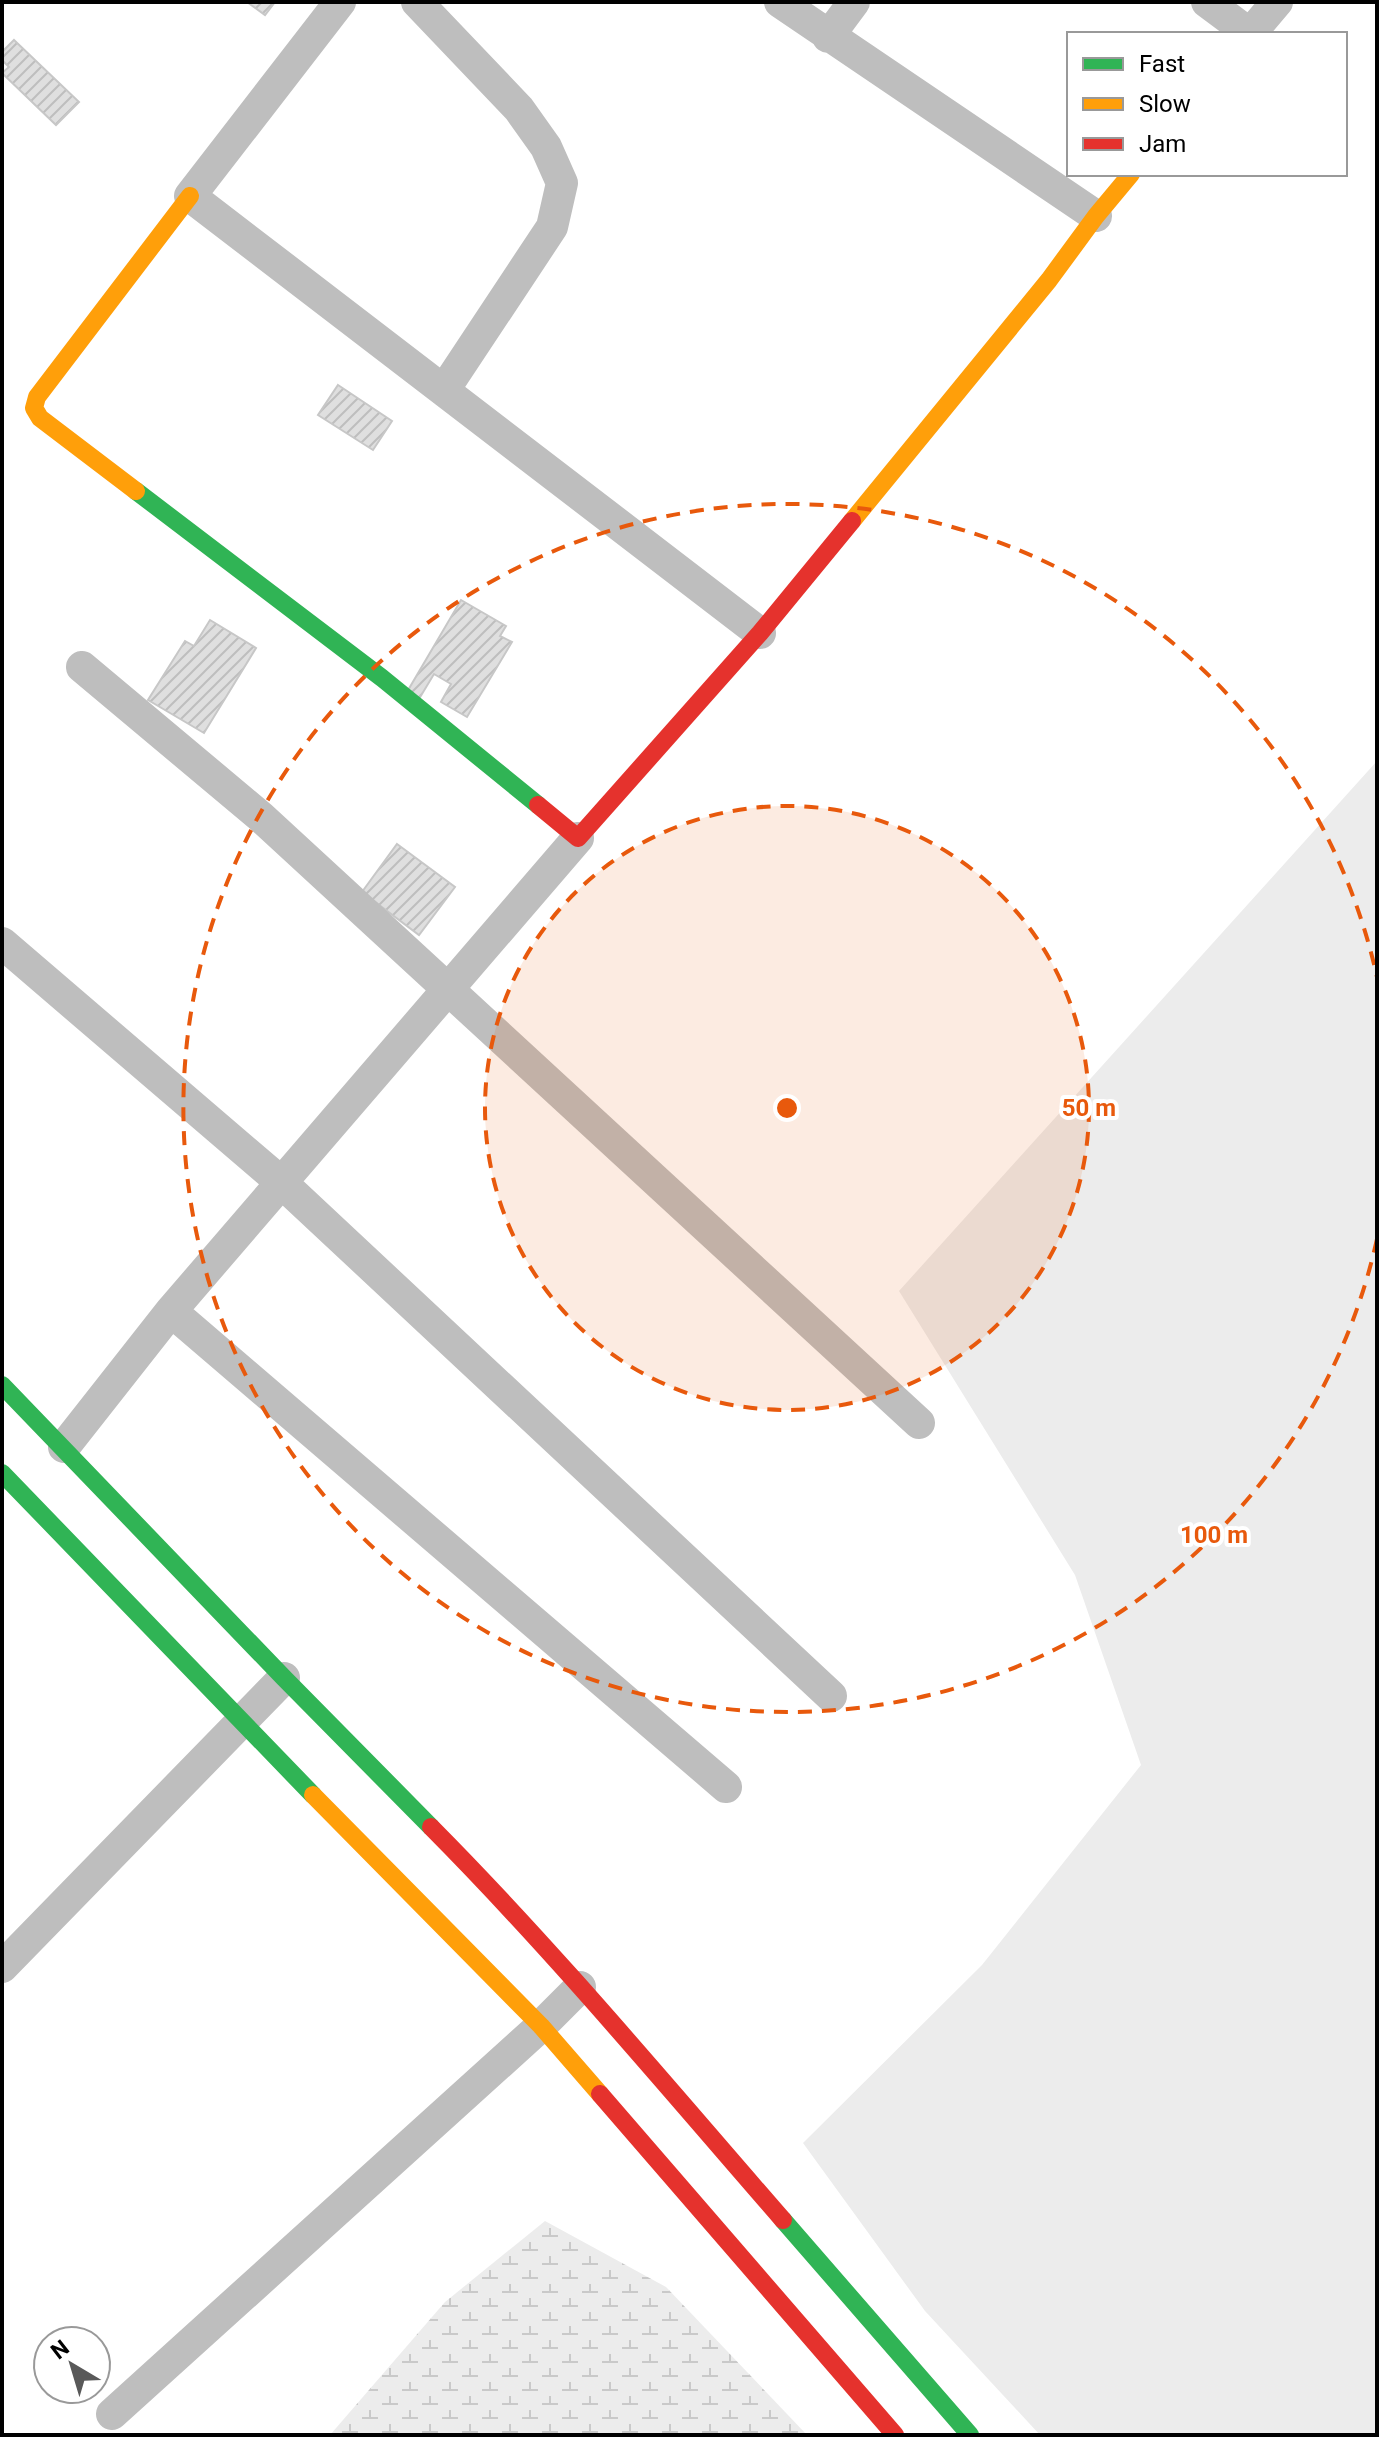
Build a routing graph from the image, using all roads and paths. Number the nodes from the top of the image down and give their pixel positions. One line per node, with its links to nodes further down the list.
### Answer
1 (340, 2): 11 (street)
2 (417, 2): 13 (street)
3 (780, 2): 9 (street)
4 (854, 2): 9 (street)
5 (1207, 2): 7 (street)
6 (1277, 2): 8 (street)
7 (1247, 32)
8 (1252, 32)
9 (828, 37): 12 (street)
10 (1129, 176): 12 (main road)
11 (190, 196): 13 (street); 16 (main road)
12 (1096, 216): 14 (main road)
13 (444, 390): 14 (street)
14 (760, 633): 16 (main road)
15 (82, 667): 18 (street)
16 (578, 838): 18 (street)
17 (2, 943): 19 (street)
18 (448, 989): 19 (street); 22 (street)
19 (282, 1183): 20 (street); 26 (street)
20 (171, 1311): 23 (street); 28 (street)
21 (2, 1385): 23 (main road)
22 (919, 1423)
23 (64, 1447): 25 (main road)
24 (2, 1473): 27 (main road)
25 (284, 1678): 27 (street); 30 (main road)
26 (831, 1696)
27 (240, 1722): 29 (street); 31 (main road)
28 (726, 1787)
29 (2, 1967)
30 (580, 1987): 31 (street); 34 (main road)
31 (541, 2026): 32 (street); 33 (main road)
32 (112, 2414)
33 (895, 2435)
34 (970, 2435)

